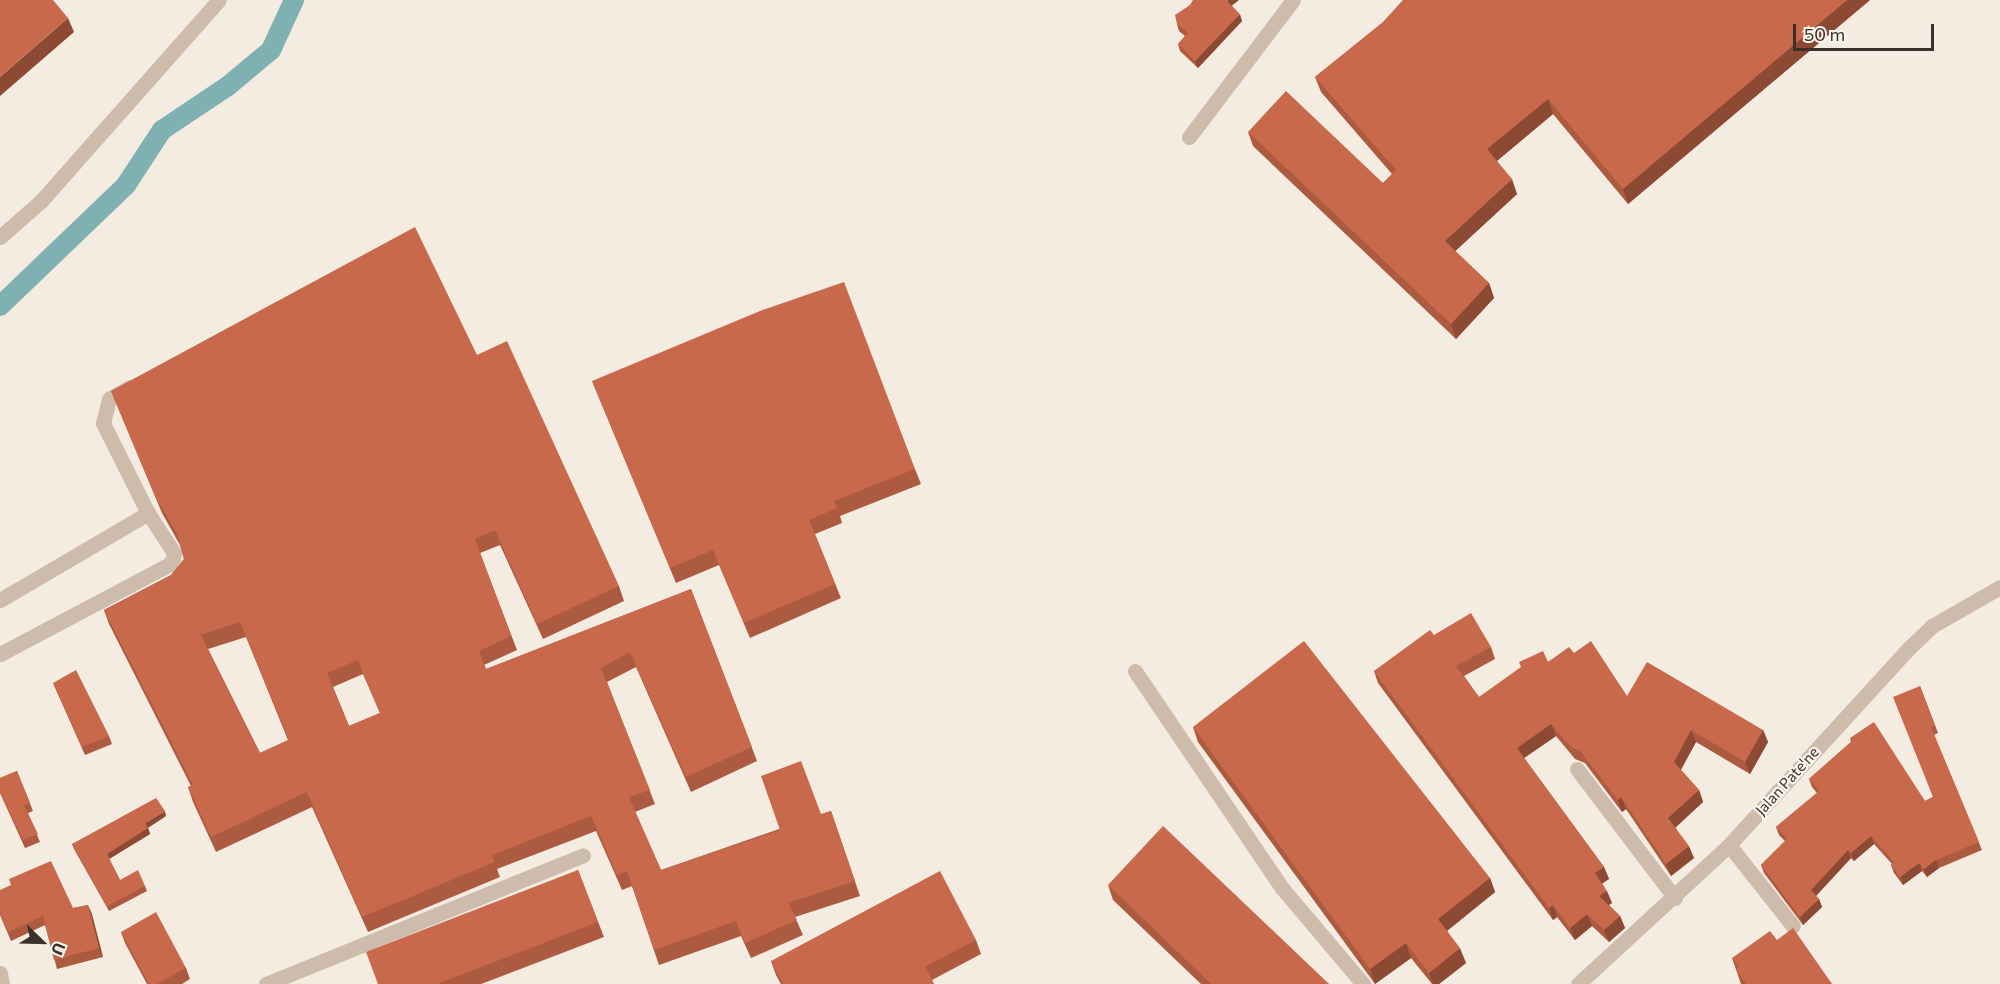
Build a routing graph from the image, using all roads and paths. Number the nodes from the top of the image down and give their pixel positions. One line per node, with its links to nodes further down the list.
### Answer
1 (219, 0): 4 (street)
2 (1293, 0): 3 (street)
3 (1189, 137)
4 (0, 237)
5 (148, 377): 6 (street)
6 (148, 513): 8 (street); 9 (street)
7 (2000, 587): 12 (street, Jalan Pate'ne)
8 (0, 600)
9 (0, 654)
10 (1135, 671): 20 (street)
11 (1577, 769): 14 (street)
12 (1729, 845): 14 (street, Jalan Pate'ne); 15 (street)
13 (583, 855): 19 (street)
14 (1675, 898): 17 (street, Jalan Pate'ne)
15 (1792, 926)
16 (0, 973): 18 (street)
17 (1582, 983)
18 (2, 984)
19 (266, 984)
20 (1364, 984)

